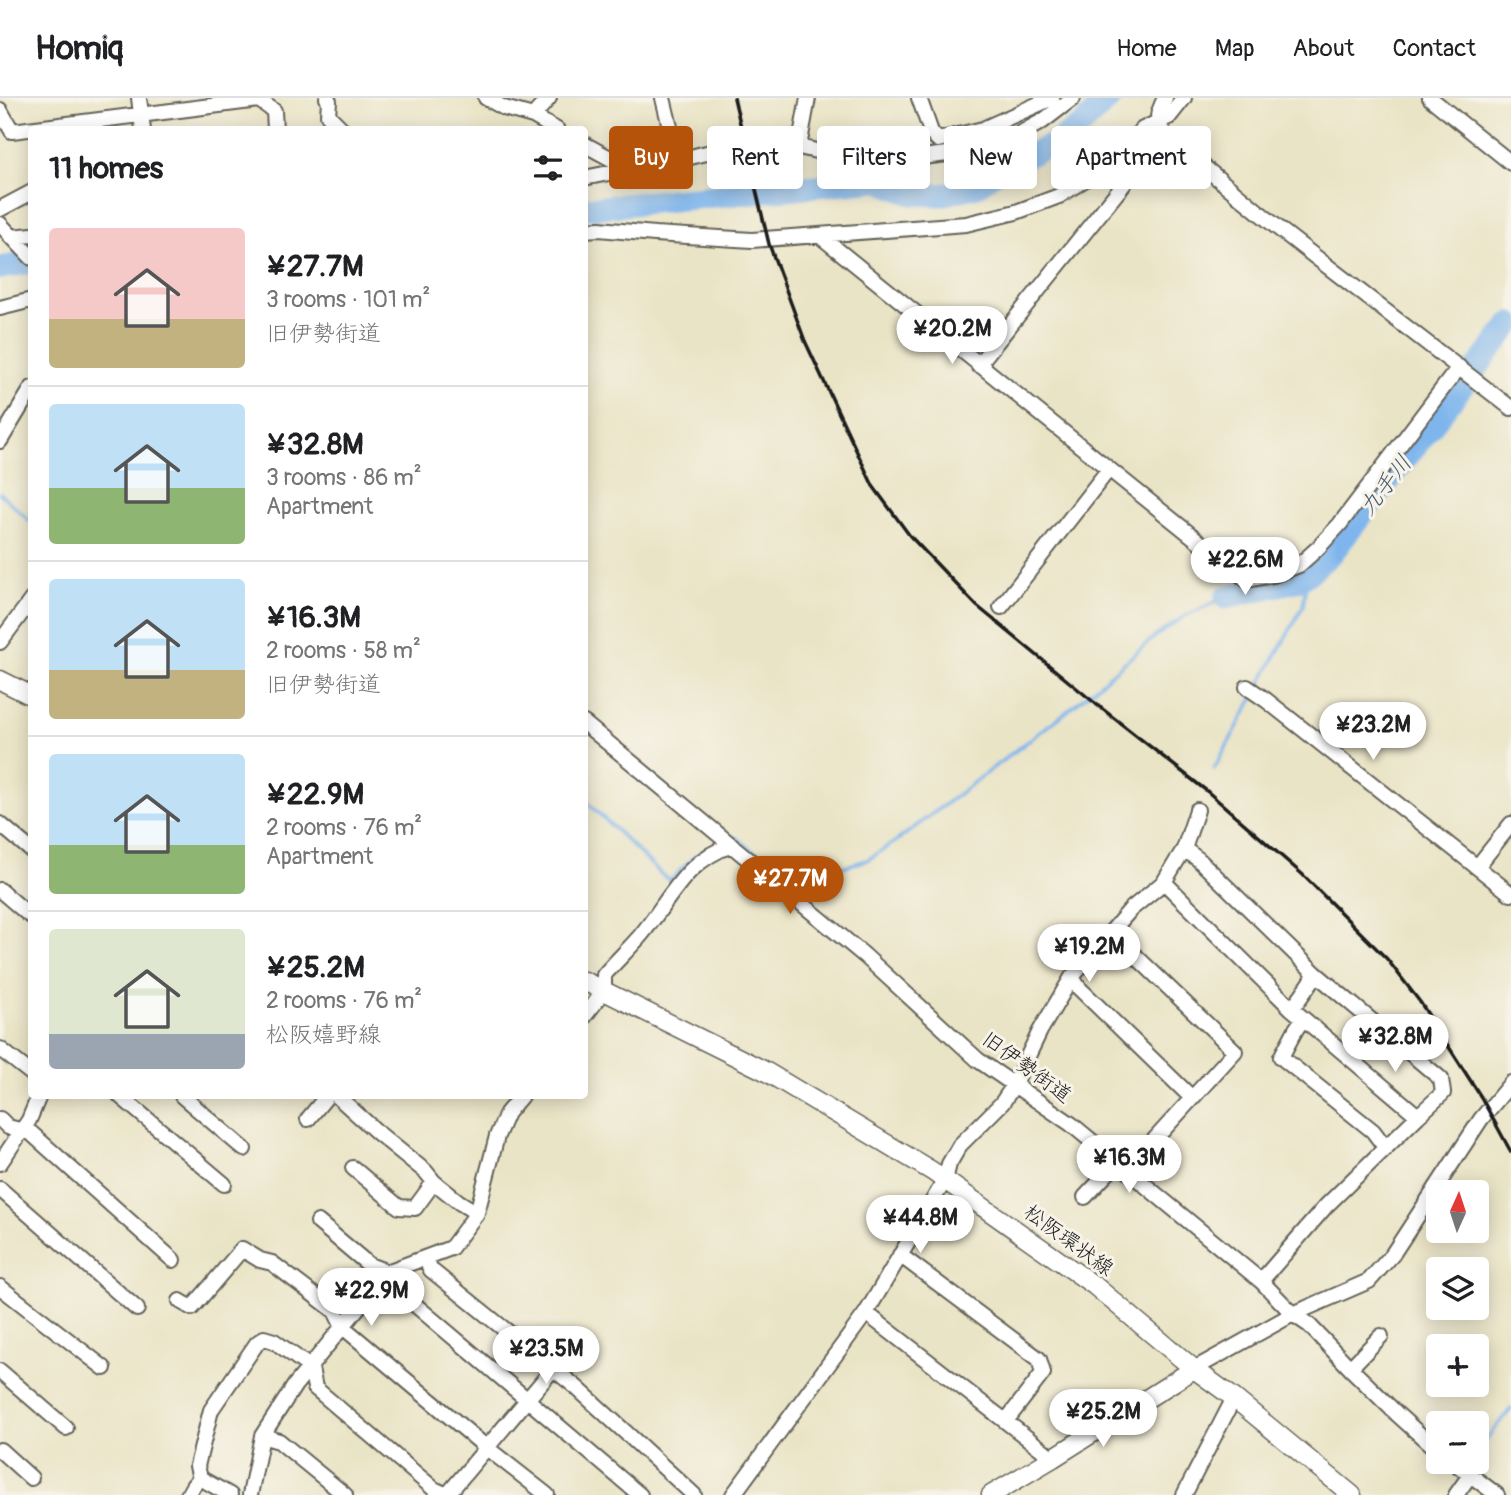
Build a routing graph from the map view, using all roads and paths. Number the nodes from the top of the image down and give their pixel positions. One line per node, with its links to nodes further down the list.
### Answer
1 (139, 98): 16 (street)
2 (327, 98): 19 (street)
3 (486, 98): 13 (street)
4 (549, 98): 15 (street)
5 (663, 98): 21 (street)
6 (808, 98): 22 (street)
7 (919, 98): 8 (street)
8 (1052, 98)
9 (1073, 98): 27 (street)
10 (1165, 98): 23 (street)
11 (1184, 98): 24 (street)
12 (1430, 98): 29 (street)
13 (504, 103): 15 (street)
14 (0, 110): 25 (street)
15 (533, 116): 20 (street)
16 (142, 122): 17 (street); 18 (street)
17 (84, 126)
18 (275, 126)
19 (339, 126)
20 (551, 126)
21 (670, 126)
22 (803, 126)
23 (1161, 126)
24 (1162, 126)
25 (28, 130)
26 (588, 146): 28 (street)
27 (803, 148)
28 (609, 158)
29 (1511, 163)
30 (1211, 171): 45 (street)
31 (609, 173): 32 (street)
32 (588, 177)
33 (1070, 189): 40 (street)
34 (1114, 189): 44 (street)
35 (28, 194): 36 (street)
36 (0, 209)
37 (588, 230): 40 (street)
38 (7, 233): 39 (street); 41 (street)
39 (28, 235)
40 (819, 235): 44 (street)
41 (28, 254)
42 (28, 301): 43 (street)
43 (0, 308)
44 (978, 365): 49 (street)
45 (1459, 367): 47 (street); 49 (street)
46 (28, 395): 48 (street)
47 (1511, 408)
48 (0, 441)
49 (1109, 469): 51 (street)
50 (28, 604): 52 (street)
51 (1001, 607)
52 (0, 642)
53 (0, 680): 55 (main road)
54 (1247, 687): 63 (street)
55 (28, 694)
56 (588, 726): 60 (street, 旧伊勢街道)
57 (1197, 810): 62 (street)
58 (0, 824): 61 (street)
59 (1511, 824): 63 (street)
60 (732, 845): 72 (street); 79 (street, 旧伊勢街道)
61 (28, 847)
62 (1184, 849): 64 (street); 69 (street)
63 (1477, 867): 66 (street)
64 (1164, 882): 68 (street); 73 (street)
65 (0, 890): 67 (street)
66 (1511, 894)
67 (28, 914)
68 (1108, 937): 70 (street); 80 (street)
69 (1315, 973): 73 (street); 87 (street)
70 (1072, 977): 79 (street); 80 (street)
71 (588, 983): 72 (main road, 松阪環状線)
72 (604, 991): 74 (street); 96 (main road, 松阪環状線)
73 (1292, 1009): 75 (street)
74 (588, 1012)
75 (1303, 1019): 87 (street); 91 (street)
76 (0, 1049): 77 (street)
77 (28, 1071)
78 (1511, 1083): 112 (street)
79 (1014, 1085): 93 (street, 旧伊勢街道); 96 (street)
80 (1192, 1098): 93 (street)
81 (38, 1099): 90 (street)
82 (124, 1099): 98 (street)
83 (186, 1099): 92 (street)
84 (325, 1099): 89 (street)
85 (340, 1099): 97 (street)
86 (519, 1099): 101 (street)
87 (1418, 1116): 91 (street)
88 (0, 1119): 90 (street)
89 (308, 1119)
90 (22, 1130): 94 (street); 105 (street)
91 (1385, 1147): 107 (street)
92 (244, 1149)
93 (1118, 1162): 100 (street); 107 (street, 旧伊勢街道)
94 (0, 1163)
95 (353, 1168): 97 (street)
96 (945, 1180): 103 (street); 119 (main road, 松阪環状線)
97 (434, 1182): 101 (street)
98 (224, 1184)
99 (0, 1189): 110 (street)
100 (1086, 1197)
101 (477, 1213): 104 (street)
102 (318, 1222): 106 (street)
103 (900, 1255): 111 (street); 123 (street)
104 (425, 1258): 106 (street); 118 (street)
105 (173, 1260)
106 (387, 1272): 113 (street); 122 (street)
107 (1262, 1281): 112 (street, 旧伊勢街道)
108 (0, 1287): 115 (street)
109 (180, 1301): 113 (street)
110 (137, 1309)
111 (866, 1313): 123 (street); 141 (street)
112 (1293, 1314): 117 (street, 旧伊勢街道); 119 (street)
113 (343, 1327): 116 (street); 127 (street)
114 (1381, 1336): 117 (street)
115 (104, 1368)
116 (311, 1368): 125 (street); 132 (street); 137 (street)
117 (1350, 1368): 126 (street, 旧伊勢街道)
118 (553, 1369): 122 (street); 140 (street)
119 (1194, 1369): 121 (main road, 松阪環状線); 129 (main road)
120 (0, 1371): 124 (street)
121 (1234, 1398): 143 (street); 144 (main road, 松阪環状線)
122 (527, 1399): 127 (street); 139 (street)
123 (1006, 1421): 129 (street)
124 (66, 1428)
125 (262, 1436): 135 (street); 136 (street)
126 (1426, 1441)
127 (487, 1448): 137 (street); 138 (street)
128 (0, 1450): 131 (street)
129 (1053, 1458): 142 (main road)
130 (1470, 1475): 145 (street); 146 (street)
131 (32, 1478)
132 (200, 1478): 133 (street); 134 (street)
133 (188, 1495)
134 (230, 1495)
135 (250, 1495)
136 (345, 1495)
137 (447, 1495)
138 (547, 1495)
139 (640, 1495)
140 (694, 1495)
141 (733, 1495)
142 (991, 1495)
143 (1184, 1495)
144 (1352, 1495)
145 (1456, 1495)
146 (1497, 1495)

